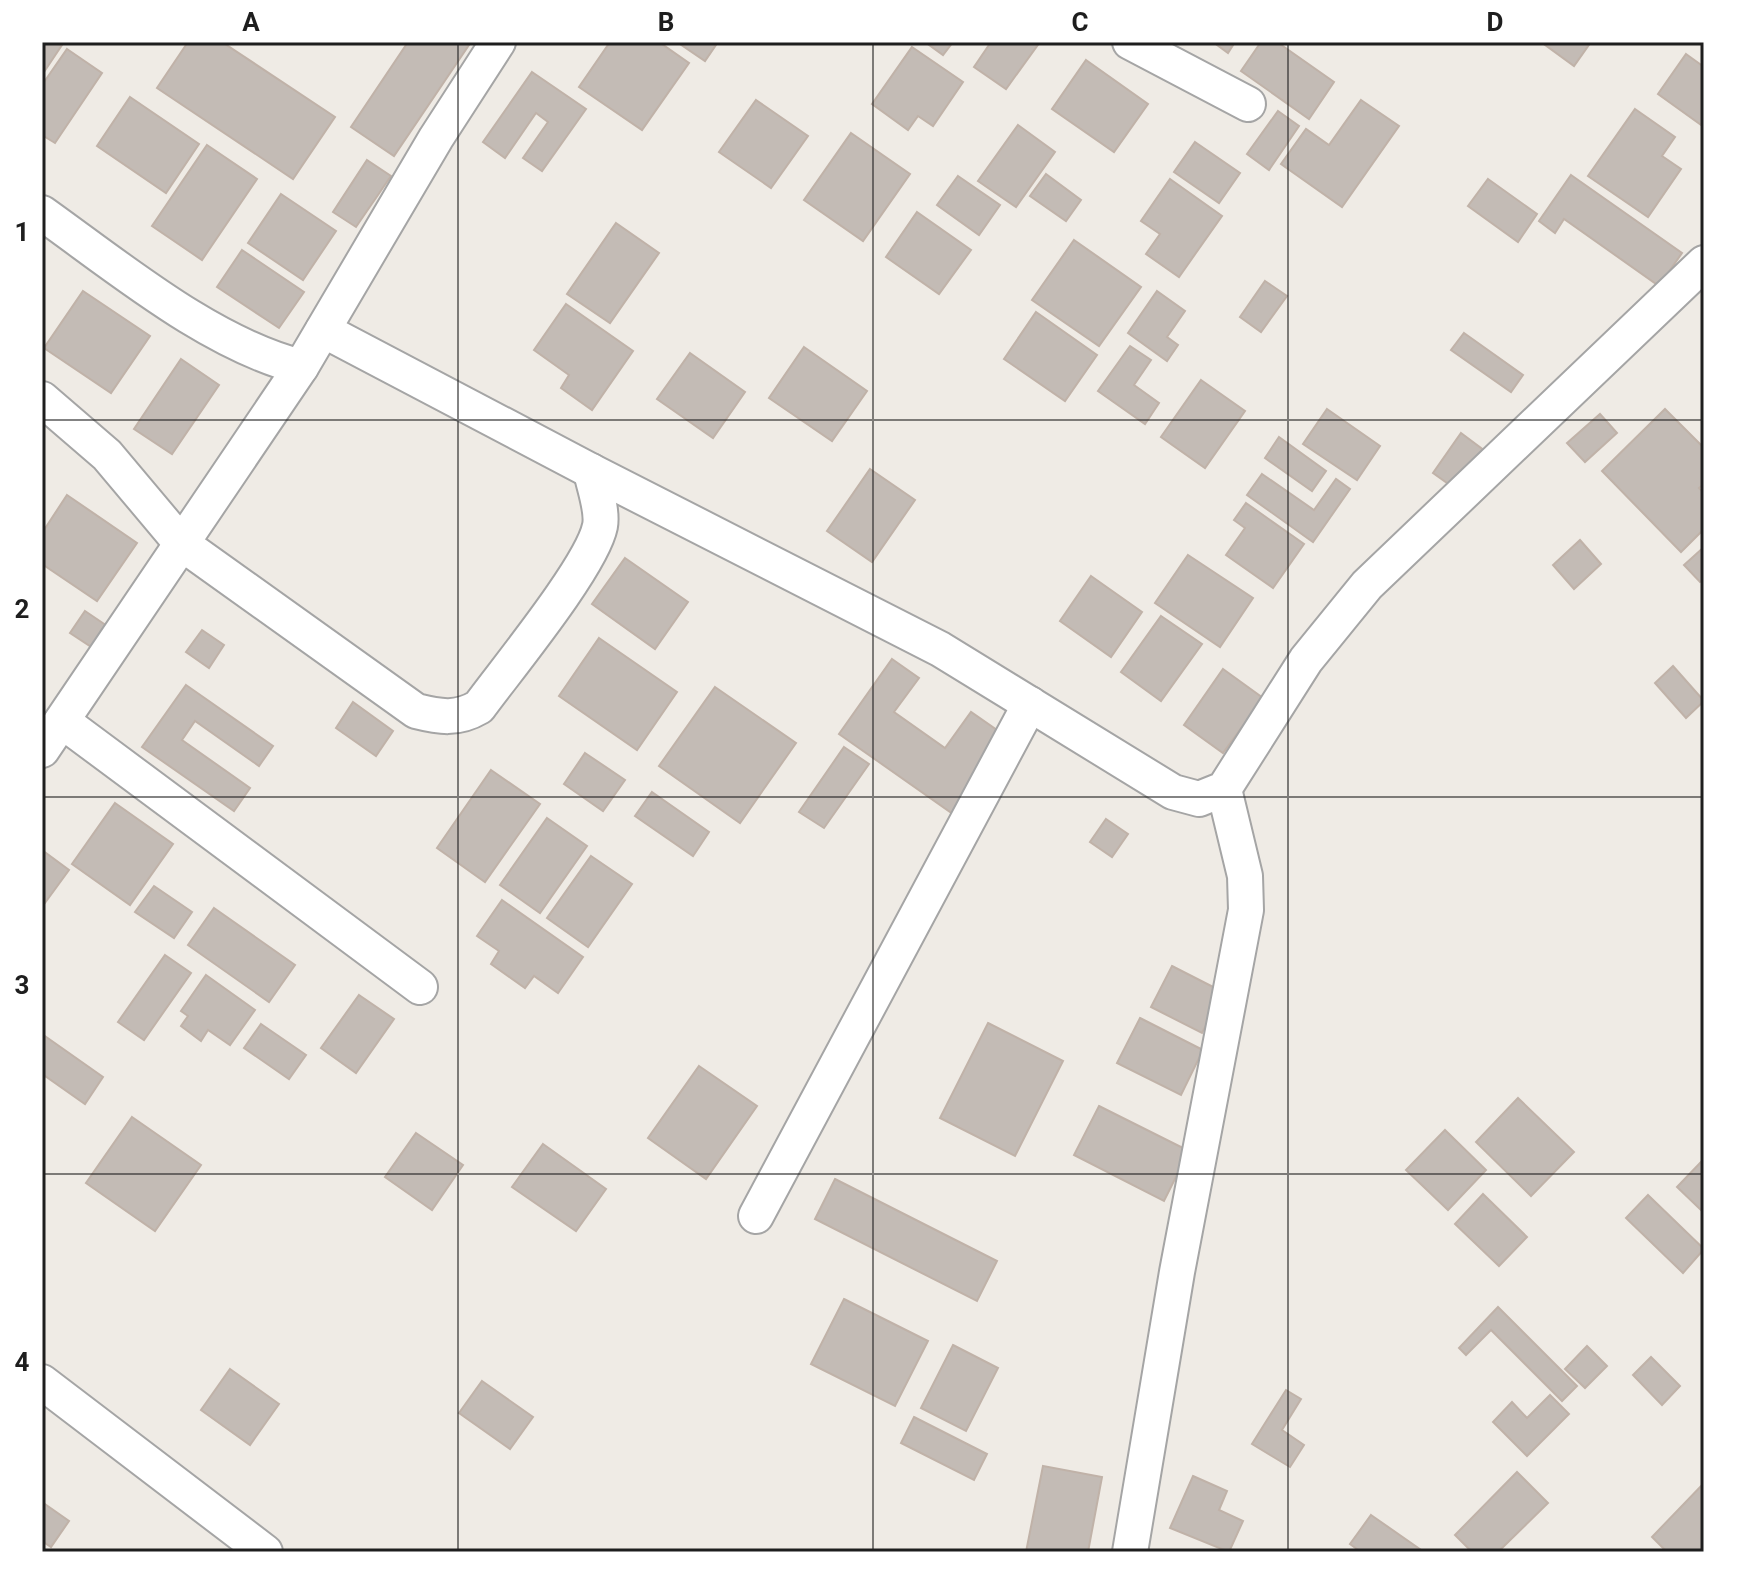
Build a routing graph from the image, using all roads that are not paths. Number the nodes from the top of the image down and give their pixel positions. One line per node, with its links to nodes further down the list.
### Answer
1 (498, 42): 6 (street)
2 (1130, 42): 3 (street)
3 (1248, 104)
4 (42, 213): 7 (street)
5 (1704, 263): 14 (street)
6 (323, 330): 7 (street); 9 (street)
7 (301, 367): 10 (street)
8 (42, 399): 10 (street)
9 (591, 471): 10 (street); 11 (street)
10 (181, 543): 12 (street)
11 (1030, 704): 14 (street); 16 (street)
12 (62, 721): 13 (street); 15 (street)
13 (42, 750)
14 (1224, 789): 19 (street)
15 (420, 987)
16 (756, 1216)
17 (42, 1382): 18 (street)
18 (265, 1552)
19 (1130, 1552)

